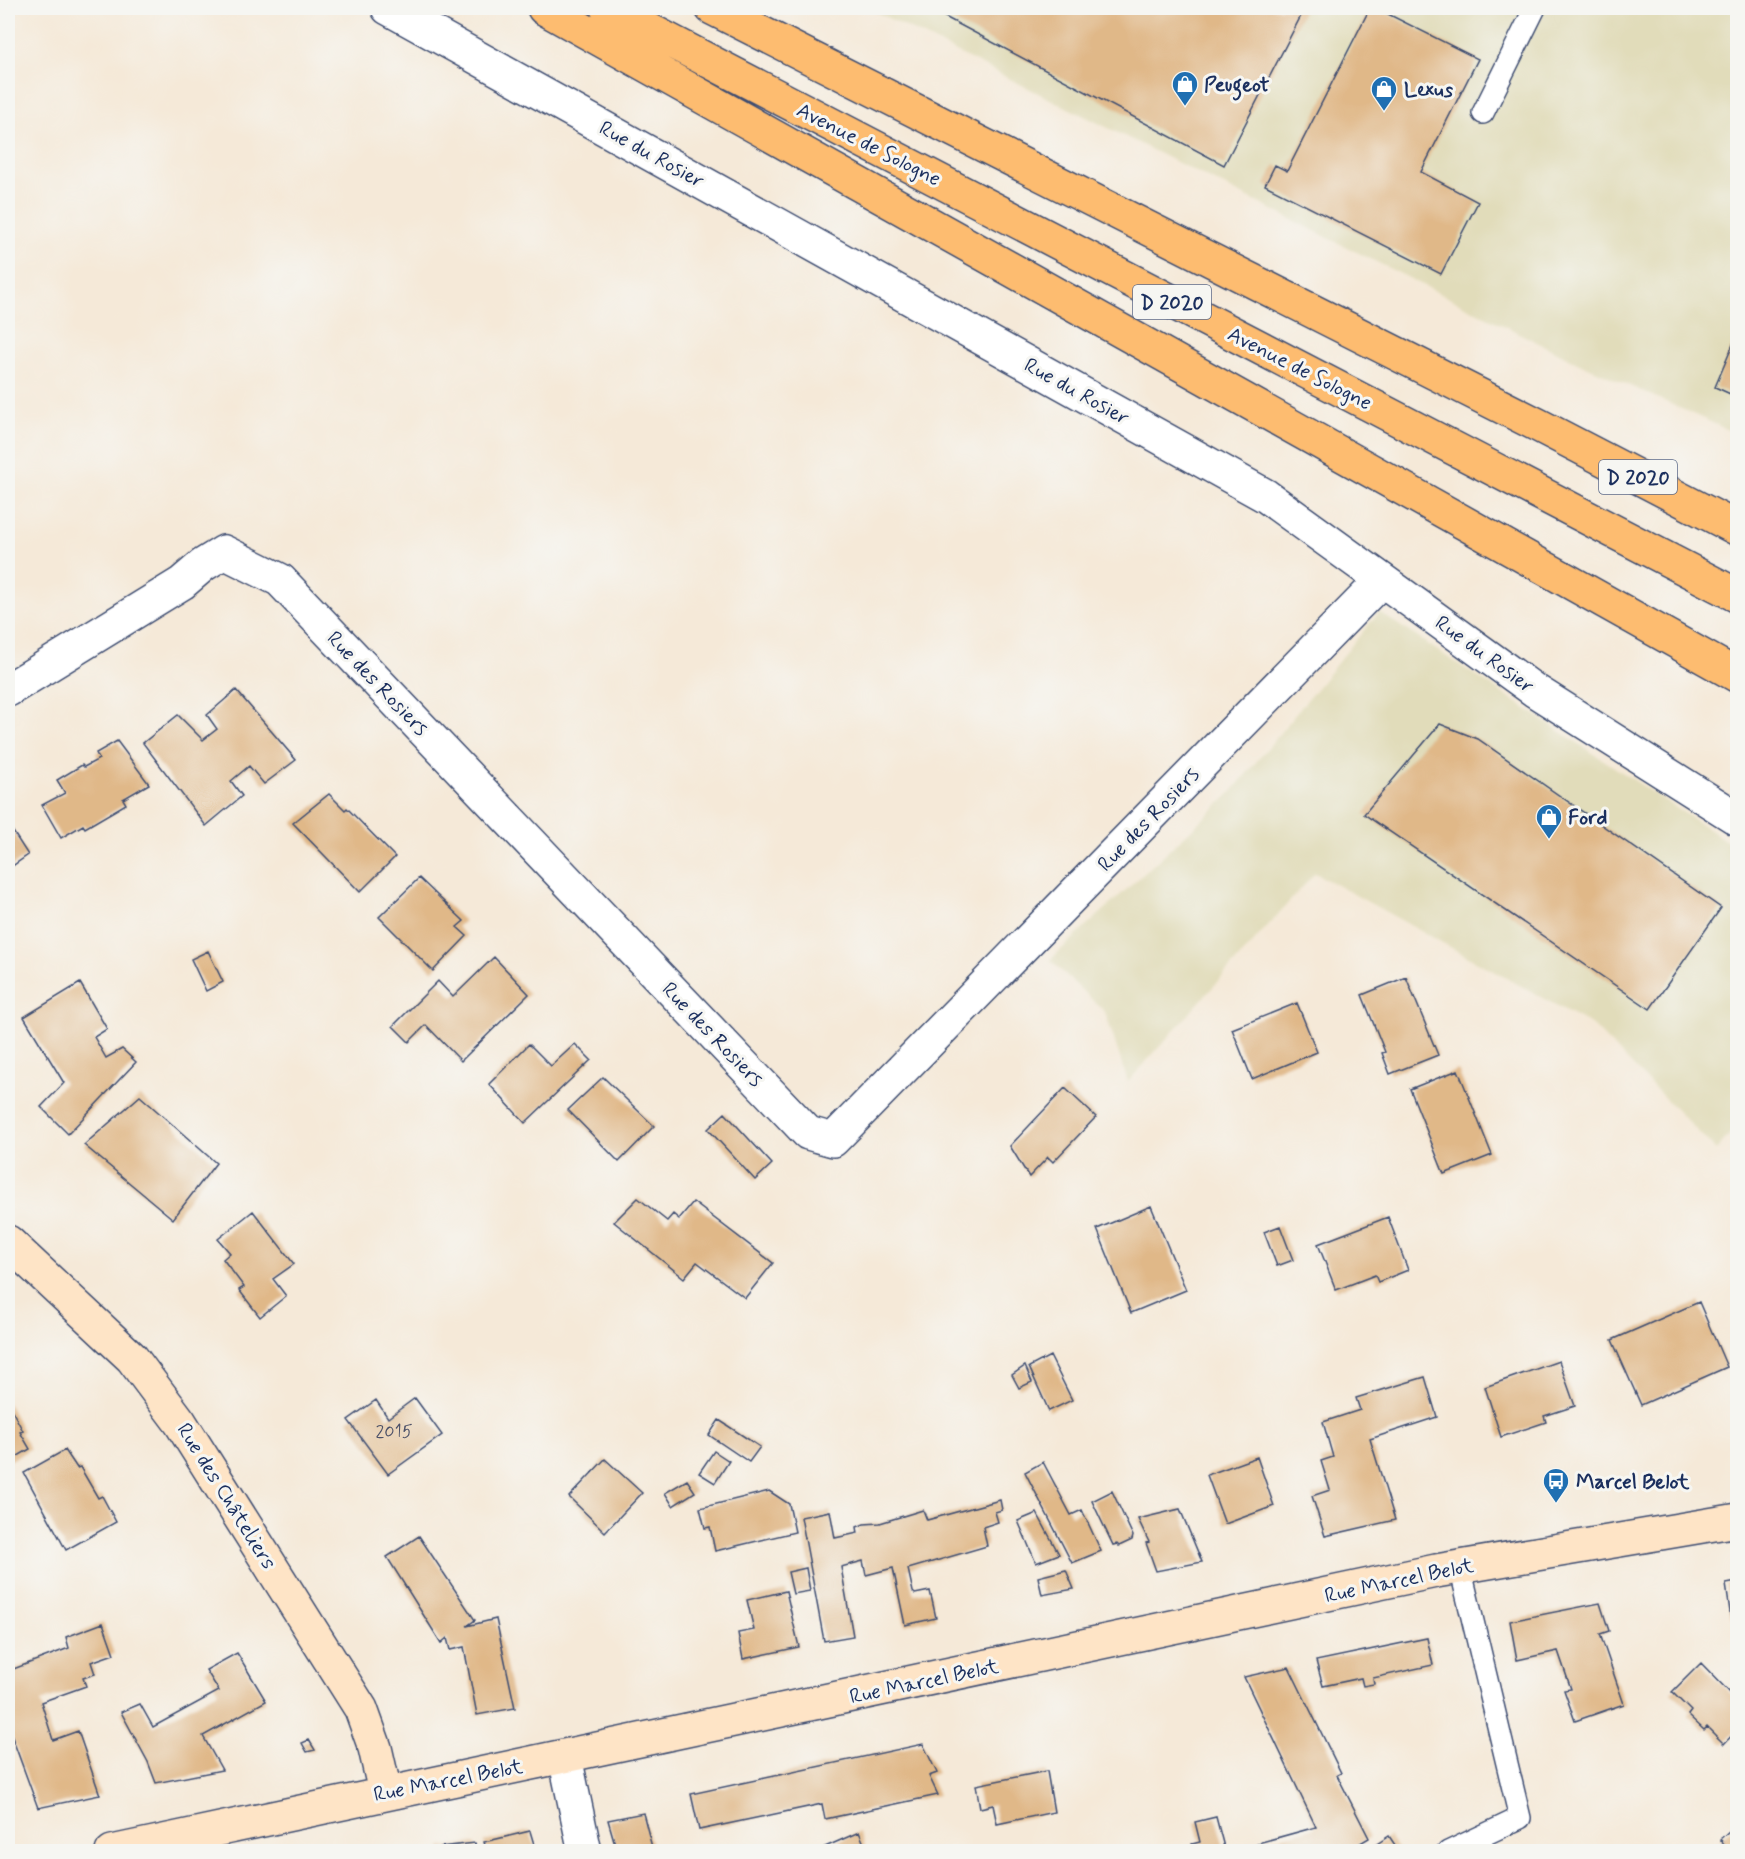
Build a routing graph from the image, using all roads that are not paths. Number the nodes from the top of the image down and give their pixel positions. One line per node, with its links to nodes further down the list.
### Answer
1 (388, 8): 12 (street, Rue du Rosier)
2 (544, 8): 14 (main road)
3 (607, 8): 13 (main road, Avenue de Sologne / D 2020)
4 (712, 8): 7 (main road)
5 (727, 8): 7 (main road)
6 (1534, 8): 8 (lane)
7 (857, 83): 9 (main road, D 2020)
8 (1483, 113)
9 (1538, 425): 10 (main road); 11 (main road, D 2020)
10 (1737, 507)
11 (1737, 529)
12 (1382, 580): 15 (street, Rue des Rosiers); 16 (street, Rue du Rosier)
13 (1737, 596)
14 (1737, 676)
15 (8, 690)
16 (1737, 819)
17 (8, 1242): 21 (main road, Rue des Châteliers)
18 (1737, 1520): 19 (main road, Rue Marcel Belot)
19 (1460, 1567): 20 (main road, Rue Marcel Belot); 24 (lane)
20 (565, 1757): 21 (main road, Rue Marcel Belot); 23 (street)
21 (385, 1792): 22 (main road, Rue Marcel Belot)
22 (112, 1851)
23 (585, 1851)
24 (1448, 1851)

